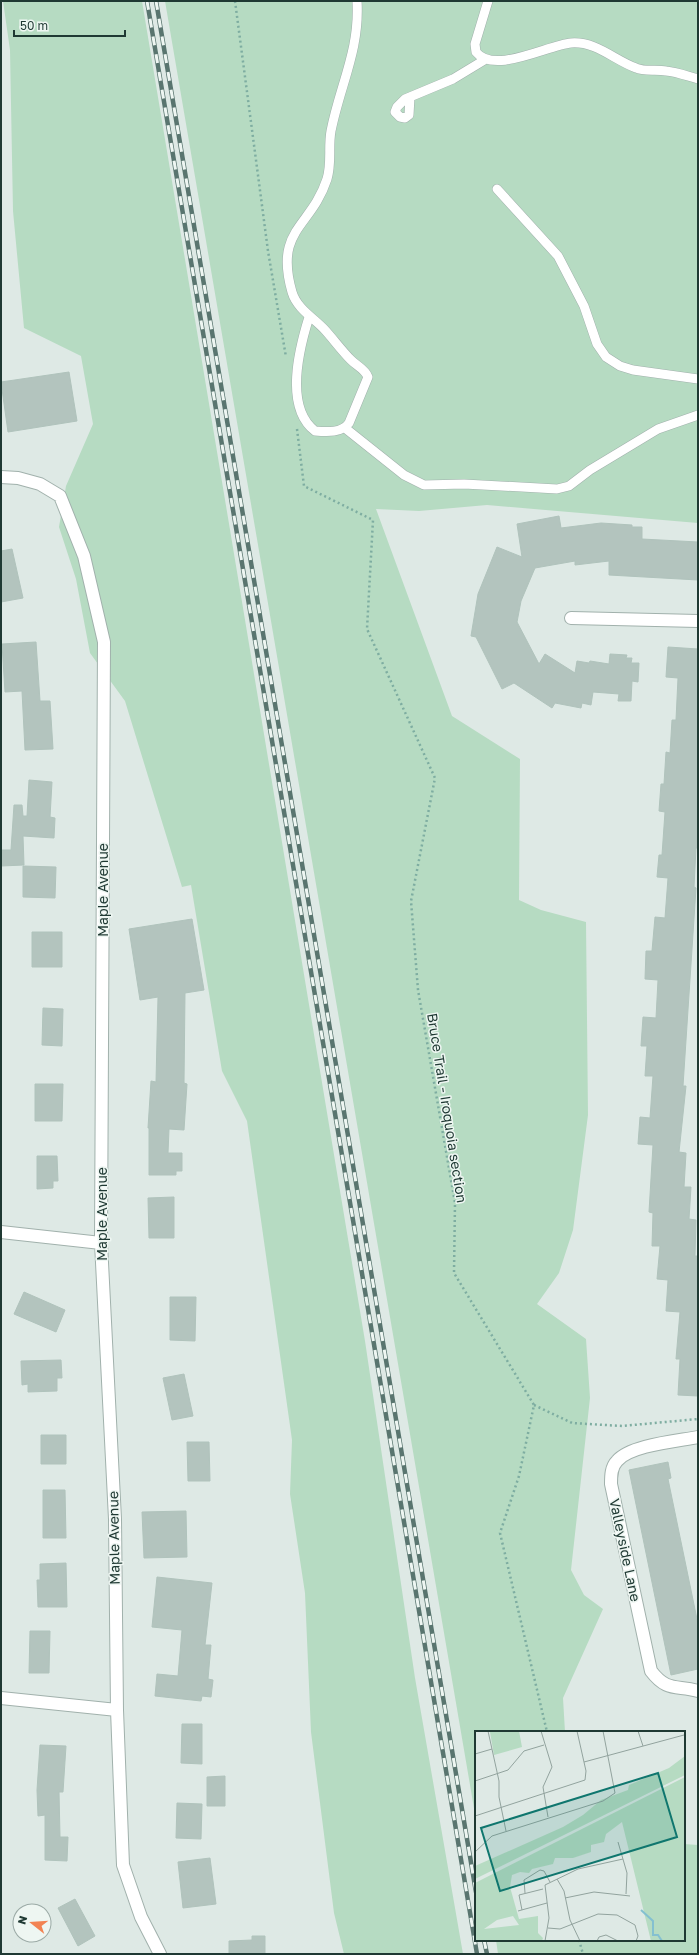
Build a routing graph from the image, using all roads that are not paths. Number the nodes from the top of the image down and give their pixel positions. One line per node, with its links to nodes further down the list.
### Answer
1 (357, 1): 7 (lane)
2 (488, 1): 3 (lane)
3 (486, 59): 4 (lane); 5 (lane)
4 (698, 79)
5 (410, 97)
6 (497, 189): 8 (lane)
7 (309, 317): 10 (lane); 10 (lane)
8 (698, 379)
9 (698, 415): 10 (lane)
10 (345, 428)
11 (1, 477): 15 (street, Maple Avenue)
12 (571, 618): 13 (street)
13 (698, 621)
14 (1, 1232): 15 (street)
15 (101, 1243): 19 (street, Maple Avenue)
16 (698, 1437): 17 (street, Valleyside Lane)
17 (698, 1691)
18 (1, 1698): 19 (street)
19 (117, 1710): 20 (street, Maple Avenue)
20 (160, 1954)

